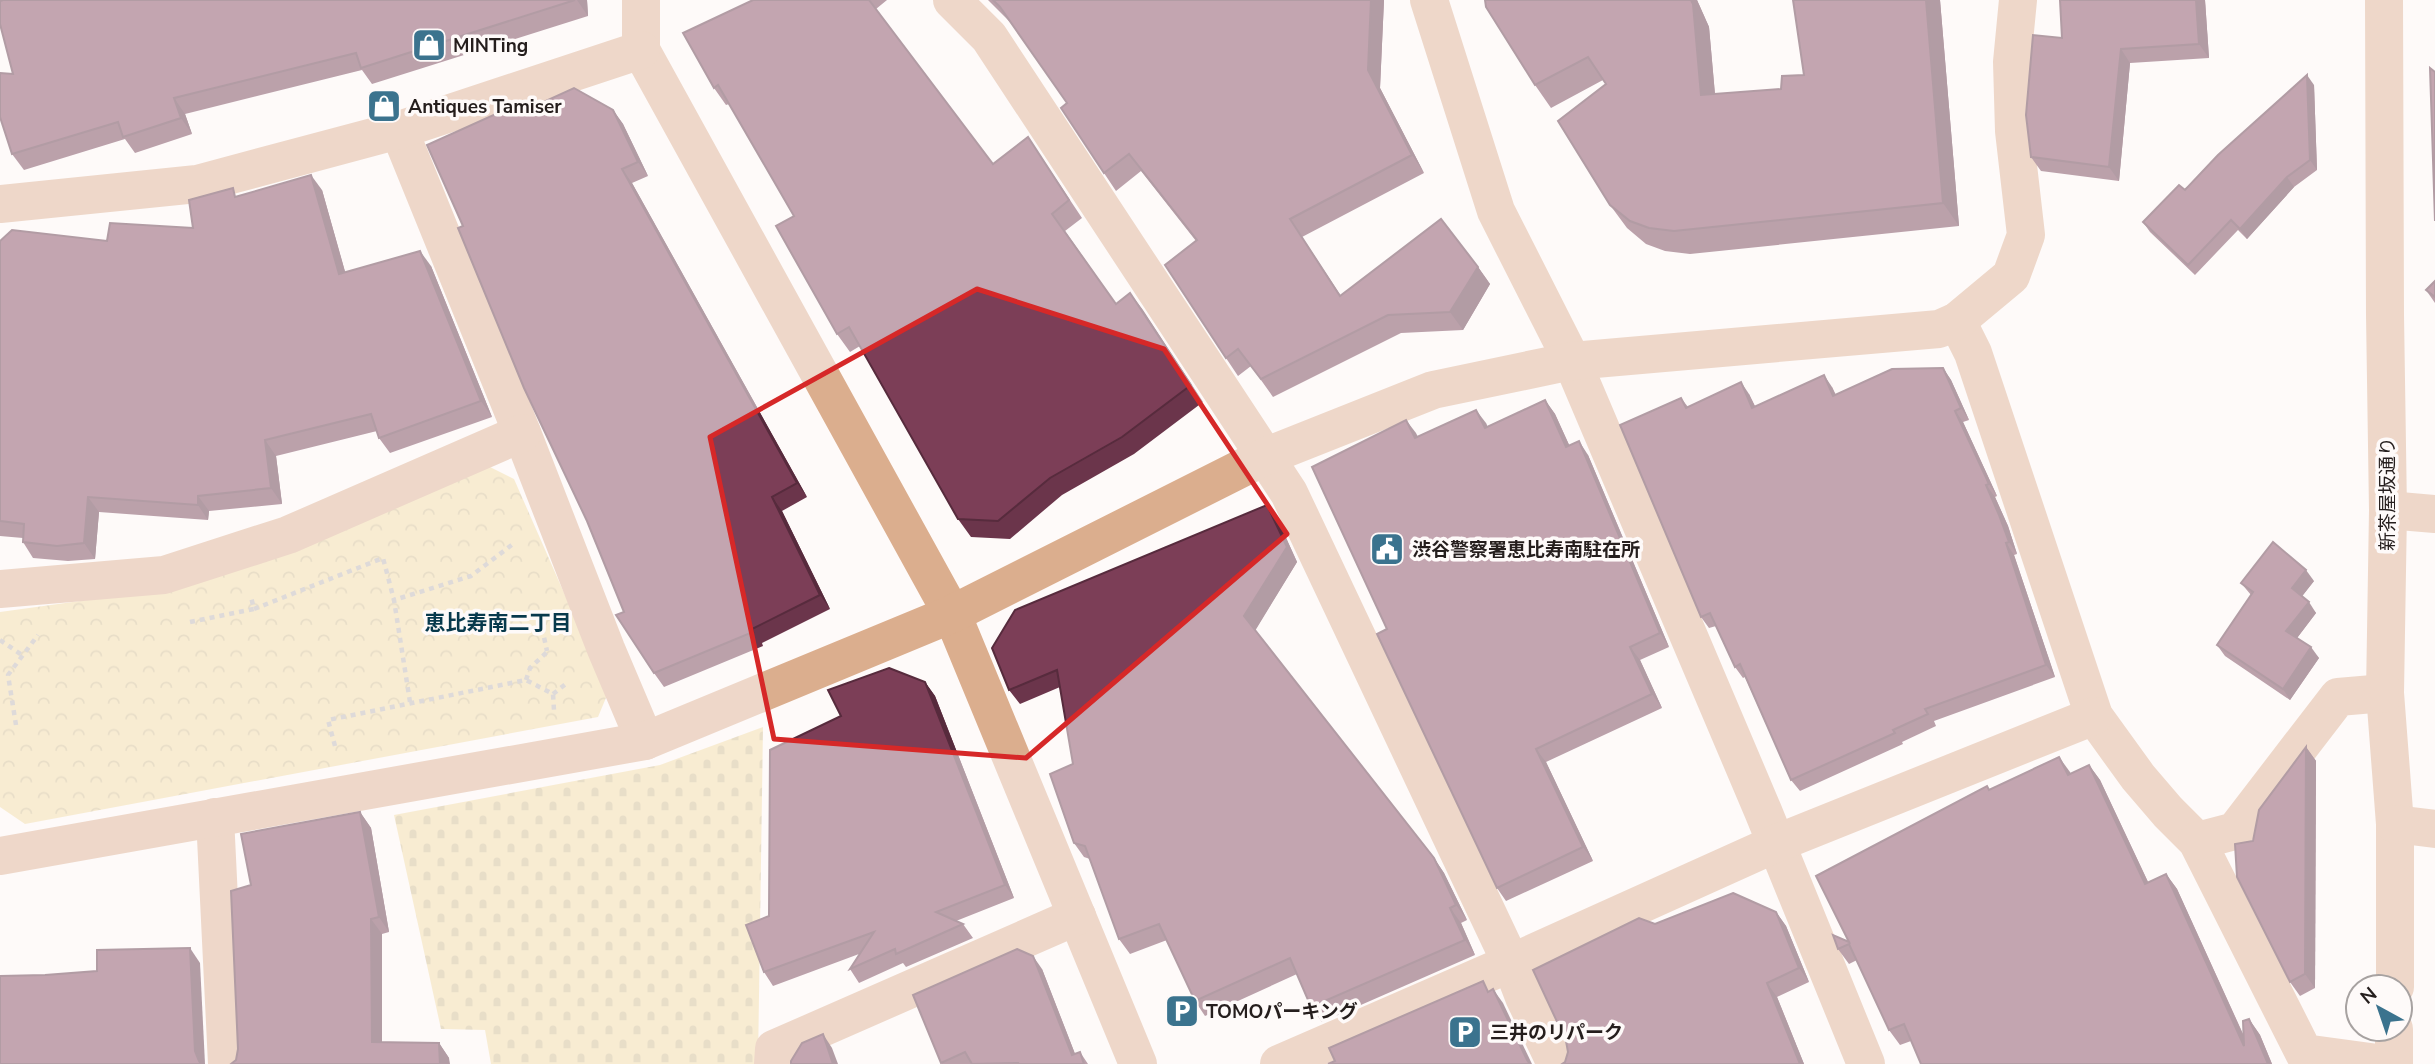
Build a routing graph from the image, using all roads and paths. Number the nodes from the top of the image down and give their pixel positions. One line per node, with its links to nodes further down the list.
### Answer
1 (641, 0): 6 (street)
2 (951, 0): 12 (street)
3 (1429, 0): 10 (street)
4 (2018, 0): 9 (street)
5 (2384, 0): 13 (street, 新茶屋坂通り)
6 (640, 50): 7 (street); 20 (street)
7 (398, 130): 8 (street); 11 (street)
8 (0, 204)
9 (1957, 321): 10 (street); 31 (street)
10 (1572, 361): 12 (street); 40 (street)
11 (522, 433): 16 (street); 34 (street)
12 (1264, 457): 20 (street); 43 (street)
13 (2389, 510): 14 (street); 28 (street, 新茶屋坂通り)
14 (2435, 514)
15 (512, 544): 18 (path)
16 (236, 551): 17 (street); 19 (path)
17 (0, 589)
18 (394, 600): 19 (path); 30 (path)
19 (254, 609): 21 (path)
20 (953, 614): 34 (street); 42 (street)
21 (177, 623)
22 (52, 634): 25 (path)
23 (0, 640): 25 (path)
24 (559, 652): 27 (path)
25 (22, 654): 33 (path)
26 (573, 676): 29 (path)
27 (526, 680): 29 (path); 30 (path)
28 (2385, 693): 37 (street, 新茶屋坂通り); 39 (street)
29 (553, 694): 35 (path)
30 (410, 702): 32 (path)
31 (2094, 716): 39 (street); 40 (street)
32 (328, 720)
33 (16, 725)
34 (645, 741): 35 (street)
35 (559, 755): 36 (street)
36 (215, 817): 41 (street); 46 (street)
37 (2395, 824): 38 (street); 44 (street, 新茶屋坂通り)
38 (2435, 829)
39 (2197, 841): 52 (street)
40 (1777, 844): 43 (street); 51 (street)
41 (0, 856)
42 (1077, 916): 47 (street); 48 (street)
43 (1511, 963): 49 (street); 50 (street)
44 (2395, 973)
45 (2394, 1043): 53 (street)
46 (227, 1064)
47 (773, 1064)
48 (1138, 1064)
49 (1279, 1064)
50 (1556, 1064)
51 (1866, 1064)
52 (2385, 1064)
53 (2394, 1064)

